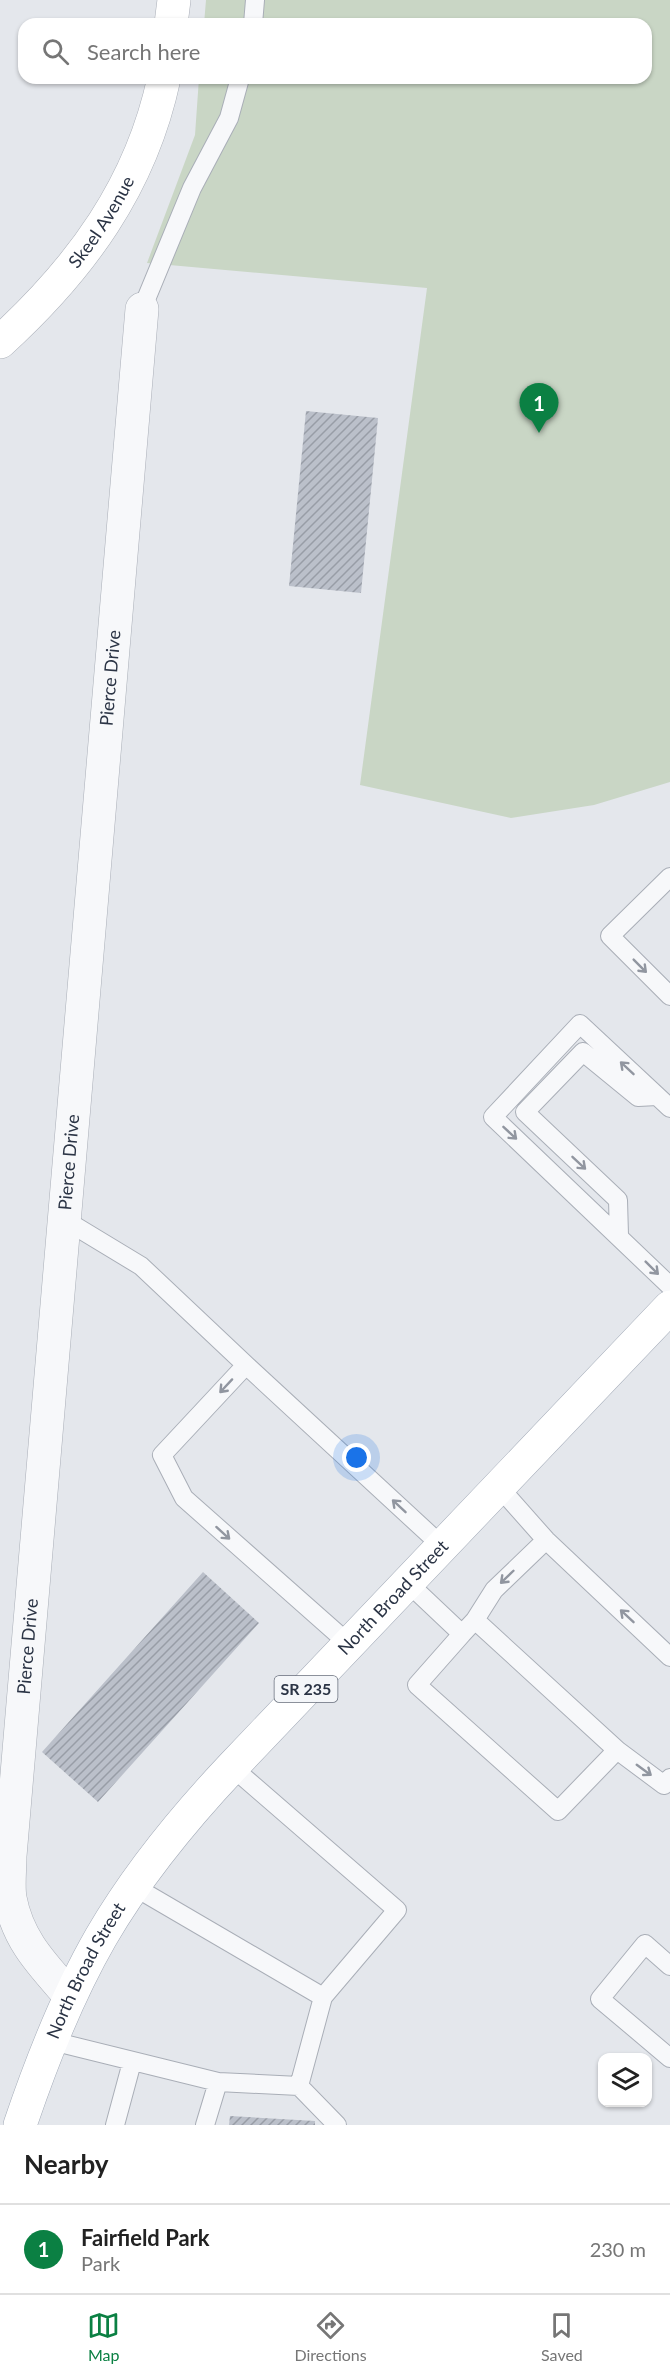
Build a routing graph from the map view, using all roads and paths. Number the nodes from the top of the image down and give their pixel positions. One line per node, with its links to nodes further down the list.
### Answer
1 (174, 0): 3 (main road)
2 (255, 0): 4 (lane)
3 (172, 18)
4 (254, 18)
5 (163, 84): 8 (main road, Skeel Avenue)
6 (238, 84): 7 (lane)
7 (142, 309): 12 (street, Pierce Drive)
8 (0, 342)
9 (670, 877): 10 (lane, one-way to 10)
10 (670, 996)
11 (664, 1102): 13 (lane, one-way to 13); 13 (lane, one-way to 13)
12 (65, 1220): 16 (lane); 30 (street, Pierce Drive)
13 (618, 1235): 14 (lane, one-way to 14)
14 (670, 1286)
15 (670, 1307): 17 (main road, North Broad Street / SR 235)
16 (246, 1365): 19 (lane, one-way to 16); 23 (lane, one-way to 23)
17 (499, 1487): 18 (lane); 19 (main road, North Broad Street / SR 235)
18 (546, 1540): 21 (lane, one-way to 21); 24 (lane, one-way to 18)
19 (442, 1546): 20 (main road, North Broad Street / SR 235)
20 (407, 1582): 22 (lane); 23 (main road, North Broad Street / SR 235)
21 (475, 1620): 22 (lane); 25 (lane)
22 (462, 1634): 25 (lane)
23 (349, 1644): 26 (main road, North Broad Street / SR 235)
24 (670, 1657)
25 (617, 1750): 27 (lane, one-way to 27)
26 (232, 1767): 28 (main road, North Broad Street / SR 235); 31 (lane)
27 (670, 1778)
28 (134, 1886): 30 (main road, North Broad Street / SR 235); 31 (lane)
29 (670, 1966): 33 (lane)
30 (70, 1996): 32 (main road, North Broad Street / SR 235)
31 (323, 1997): 36 (lane)
32 (52, 2041): 34 (lane); 37 (main road, North Broad Street / SR 235)
33 (670, 2058)
34 (132, 2062): 35 (lane); 38 (lane)
35 (218, 2082): 36 (lane); 39 (lane)
36 (299, 2086): 40 (lane)
37 (20, 2125)
38 (115, 2125)
39 (205, 2125)
40 (337, 2125)

